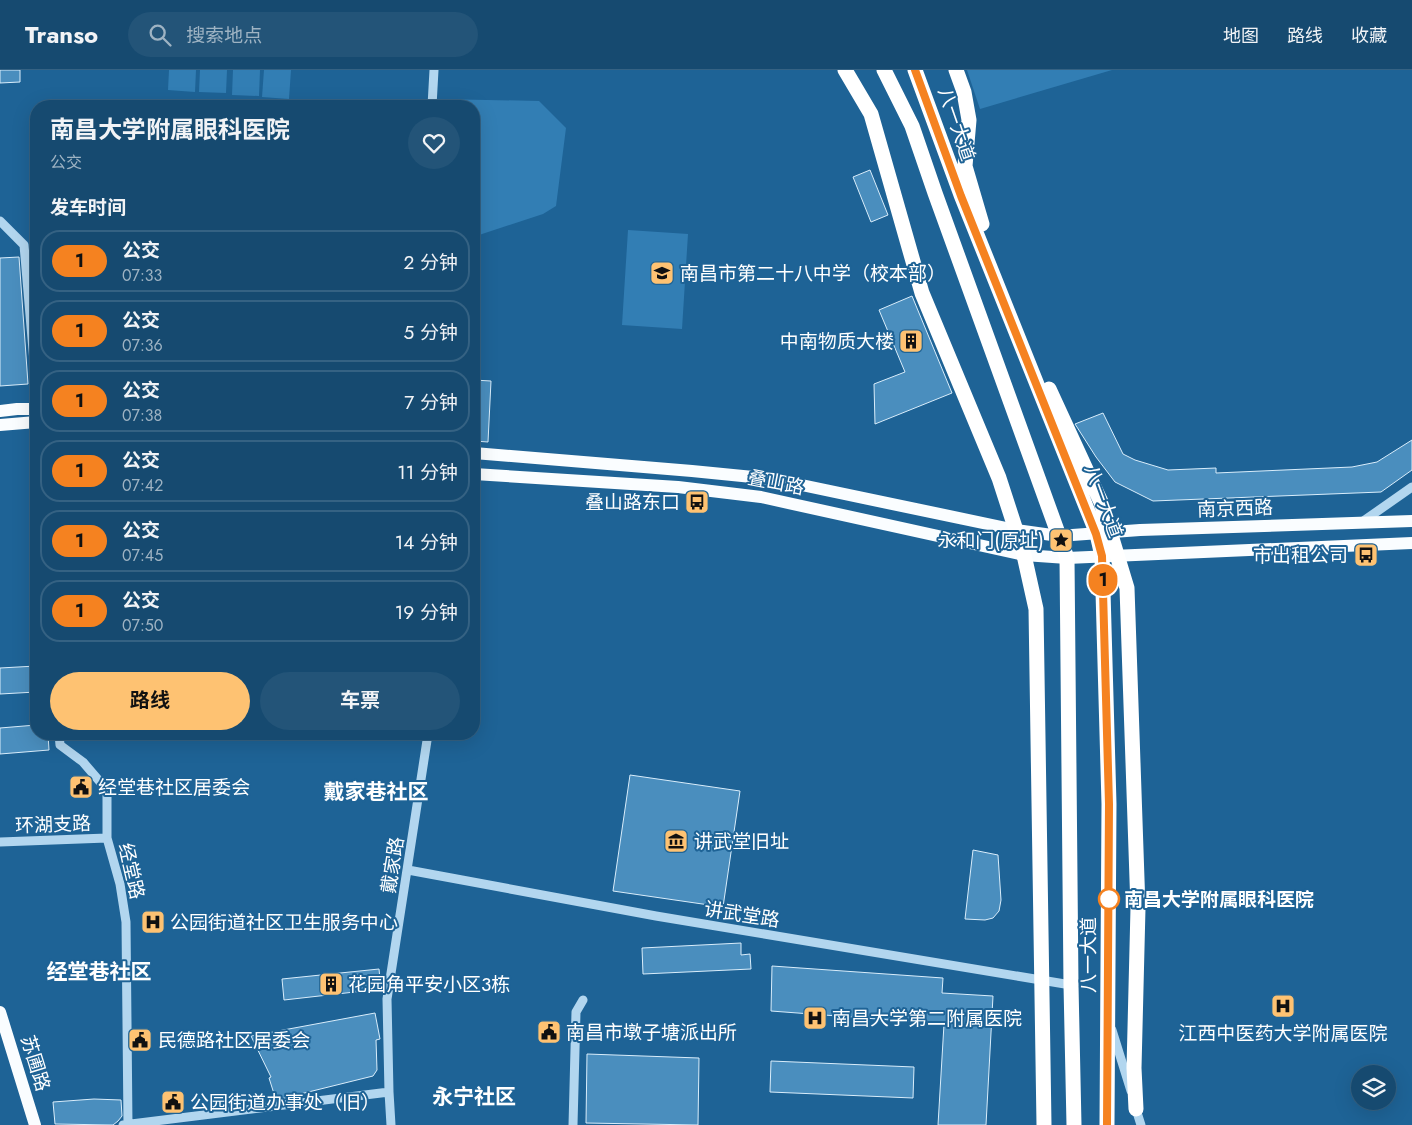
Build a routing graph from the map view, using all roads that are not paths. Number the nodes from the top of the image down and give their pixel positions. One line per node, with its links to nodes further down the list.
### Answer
1 (434, 70): 6 (street)
2 (846, 70): 18 (highway)
3 (884, 70): 20 (highway, 八一大道)
4 (915, 70): 19 (highway, 八一大道)
5 (956, 70): 19 (highway)
6 (432, 100)
7 (0, 221): 8 (street)
8 (30, 316)
9 (30, 409): 10 (main road)
10 (0, 411)
11 (30, 422): 12 (main road)
12 (0, 425)
13 (480, 453): 18 (main road, 叠山路)
14 (480, 474): 22 (main road, 叠山路)
15 (1412, 487): 17 (street)
16 (1412, 521): 17 (main road, 南京西路)
17 (1362, 522): 19 (main road, 南京西路)
18 (1016, 530): 20 (main road, 叠山路); 22 (highway)
19 (1103, 533): 20 (main road, 南京西路); 23 (highway, 八一大道)
20 (1059, 536): 24 (highway, 八一大道)
21 (1412, 543): 23 (main road)
22 (1024, 555): 24 (main road, 叠山路); 30 (highway)
23 (1110, 556): 24 (main road); 34 (highway, 八一大道); 36 (highway)
24 (1067, 558): 31 (highway, 八一大道)
25 (60, 740): 27 (street, 经堂路)
26 (427, 740): 29 (street, 戴家路)
27 (107, 838): 28 (street, 环湖支路); 37 (street, 经堂路)
28 (0, 842)
29 (408, 870): 30 (street, 讲武堂路); 35 (street, 戴家路)
30 (1042, 980): 31 (street, 讲武堂路); 41 (highway)
31 (1070, 985): 42 (highway, 八一大道)
32 (583, 1000): 40 (street)
33 (0, 1012): 38 (main road, 苏圃路)
34 (1108, 1017): 36 (street); 43 (highway, 八一大道)
35 (389, 1092): 37 (street); 39 (street, 戴家路)
36 (1136, 1110): 44 (street)
37 (127, 1124)
38 (35, 1125)
39 (391, 1125)
40 (573, 1125)
41 (1044, 1125)
42 (1074, 1125)
43 (1107, 1125)
44 (1141, 1125)

